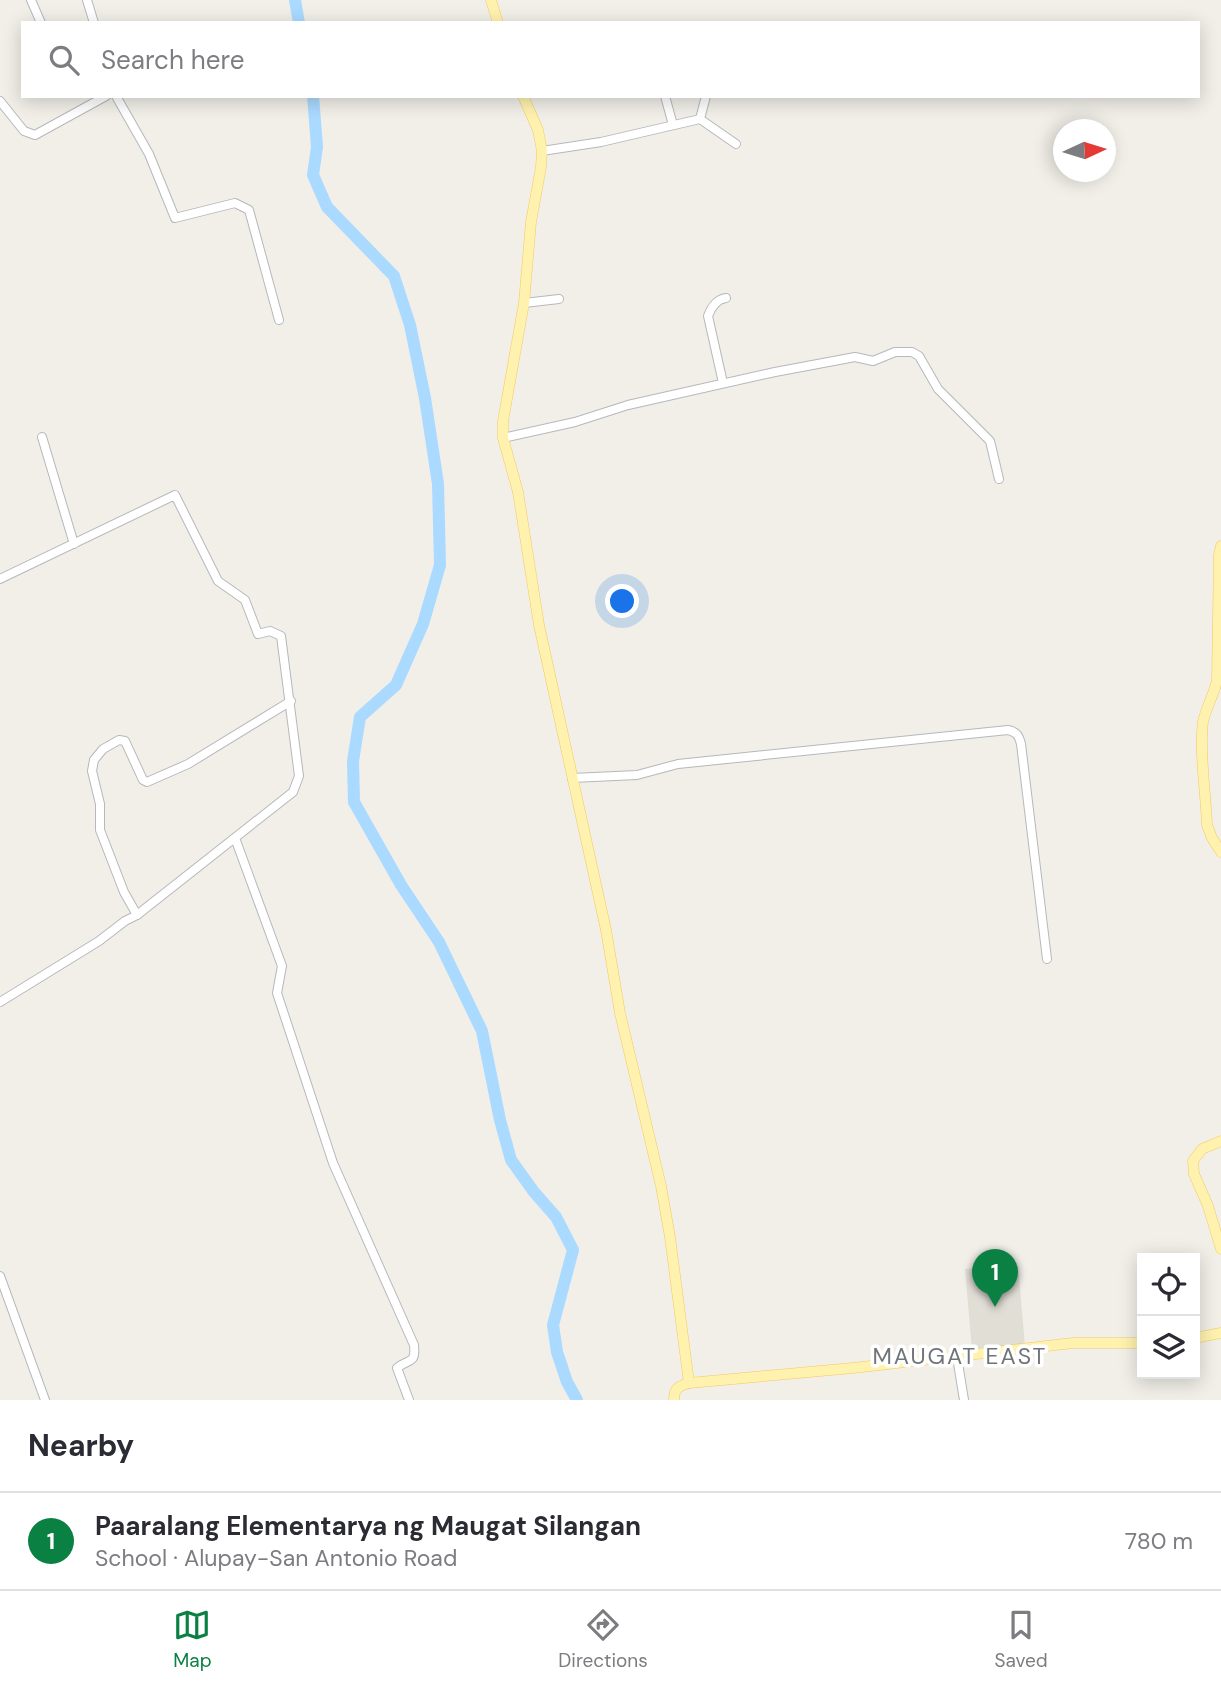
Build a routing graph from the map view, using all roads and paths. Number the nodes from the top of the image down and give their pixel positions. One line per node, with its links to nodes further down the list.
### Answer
1 (31, 0): 4 (street)
2 (87, 0): 5 (street)
3 (491, 0): 6 (main road)
4 (40, 21)
5 (92, 21)
6 (497, 21)
7 (102, 98): 12 (street)
8 (117, 98): 20 (street)
9 (524, 98): 16 (main road)
10 (666, 98): 14 (street)
11 (705, 98): 13 (street)
12 (0, 101)
13 (700, 119): 14 (street); 15 (street)
14 (673, 125): 16 (street)
15 (736, 144)
16 (542, 151): 19 (main road)
17 (726, 298): 21 (street)
18 (559, 299): 19 (street)
19 (523, 303): 23 (main road)
20 (279, 320)
21 (723, 383): 23 (street); 24 (street)
22 (42, 437): 25 (street)
23 (503, 438): 29 (main road)
24 (999, 479)
25 (74, 544): 27 (street); 28 (street)
26 (1221, 546): 31 (main road)
27 (0, 579)
28 (291, 701): 30 (street); 32 (street)
29 (572, 778): 33 (street); 42 (main road)
30 (235, 838): 32 (street); 44 (street)
31 (1221, 852)
32 (137, 915): 34 (street)
33 (1047, 959)
34 (0, 1002)
35 (1221, 1141): 36 (main road)
36 (1221, 1249)
37 (0, 1276): 43 (street)
38 (1221, 1333): 39 (main road)
39 (1200, 1337)
40 (1137, 1343): 41 (main road)
41 (957, 1357): 42 (main road); 46 (street)
42 (688, 1383): 45 (main road)
43 (45, 1400)
44 (409, 1400)
45 (674, 1400)
46 (964, 1400)

